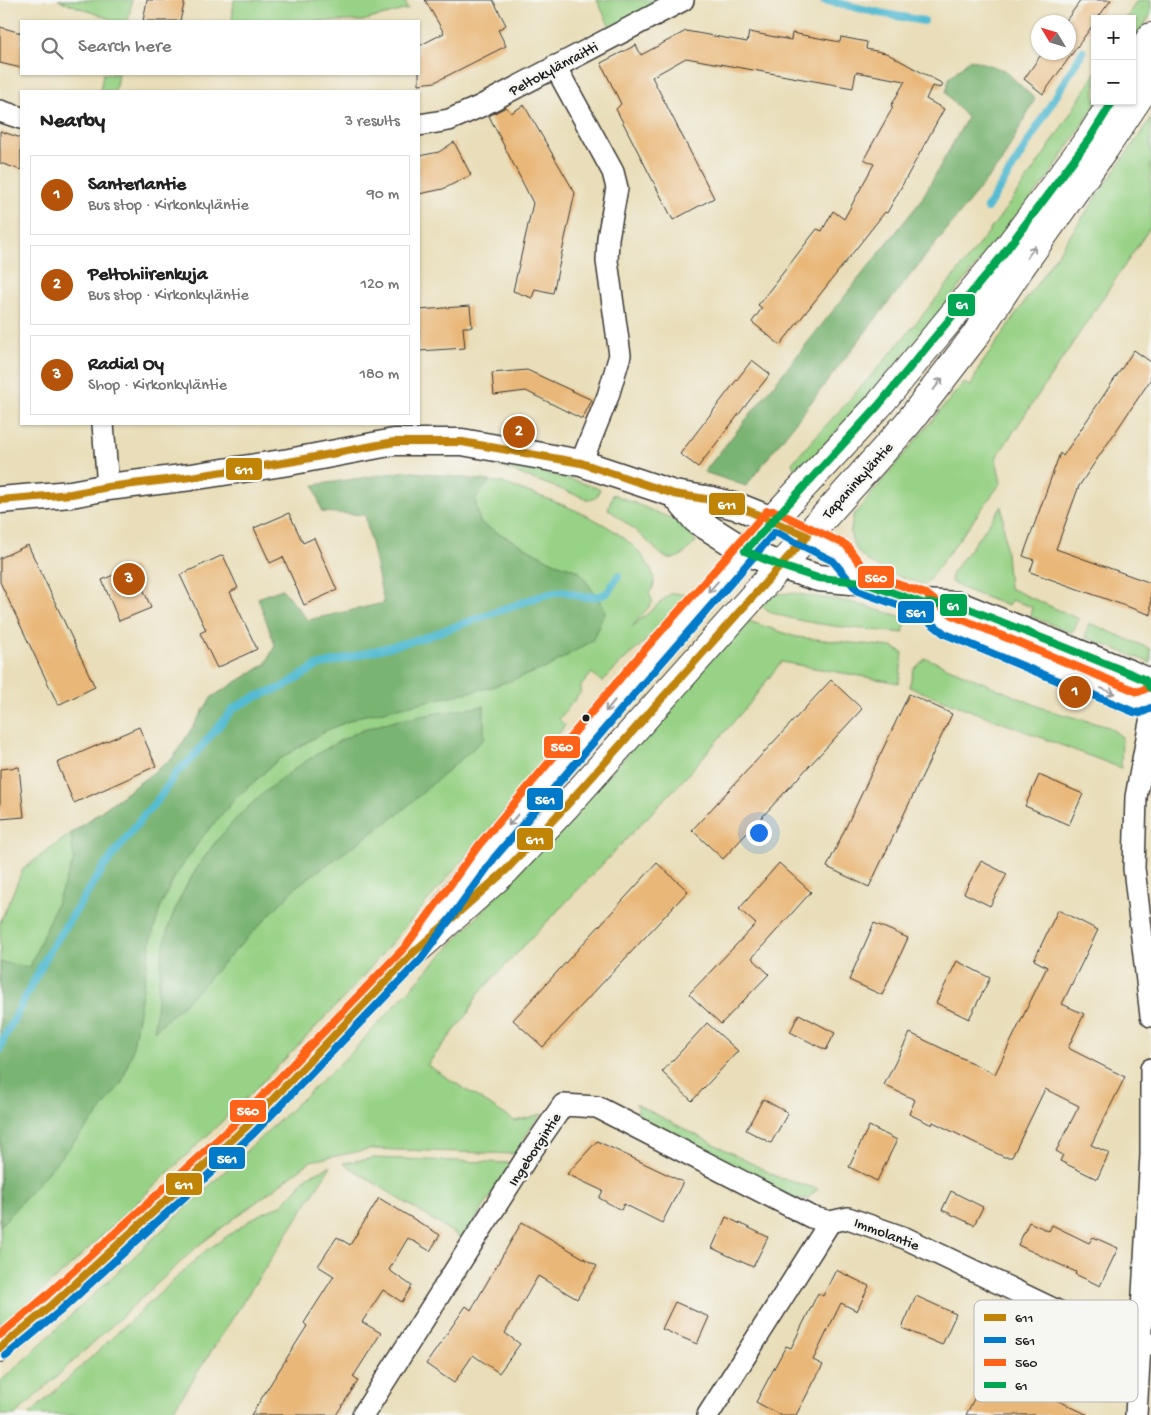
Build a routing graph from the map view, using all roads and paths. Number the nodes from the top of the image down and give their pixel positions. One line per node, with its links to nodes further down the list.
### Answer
1 (683, 0): 4 (street, Peltokylänraitti)
2 (1151, 37): 3 (main road)
3 (1136, 62)
4 (555, 66): 9 (street, Peltokylänraitti); 11 (street)
5 (1151, 78): 16 (main road, Tapaninkyläntie, one-way to 5)
6 (1111, 105): 15 (main road, Tapaninkyläntie)
7 (0, 111): 8 (street)
8 (20, 118)
9 (420, 125)
10 (103, 425): 12 (street)
11 (581, 463): 12 (street); 13 (street)
12 (108, 487): 14 (street)
13 (674, 494): 15 (street); 17 (street)
14 (0, 500)
15 (772, 520): 16 (street); 17 (main road, Tapaninkyläntie)
16 (807, 536): 18 (main road, Tapaninkyläntie); 19 (street)
17 (746, 551): 18 (street); 24 (main road, Tapaninkyläntie, one-way to 24)
18 (781, 566): 19 (street); 24 (main road, Tapaninkyläntie)
19 (862, 582): 20 (street)
20 (922, 604): 21 (street); 22 (street, one-way to 22)
21 (1151, 688)
22 (1151, 697)
23 (1151, 717): 25 (street)
24 (414, 952): 30 (main road, Tapaninkyläntie)
25 (1151, 1016)
26 (1151, 1069): 29 (street)
27 (830, 1222): 28 (street, Immolantie); 33 (street, Ingeborgintie); 34 (street)
28 (1034, 1300)
29 (1146, 1343): 31 (street)
30 (0, 1348)
31 (1138, 1367)
32 (1137, 1402): 35 (street)
33 (363, 1415)
34 (708, 1415)
35 (1136, 1415)

